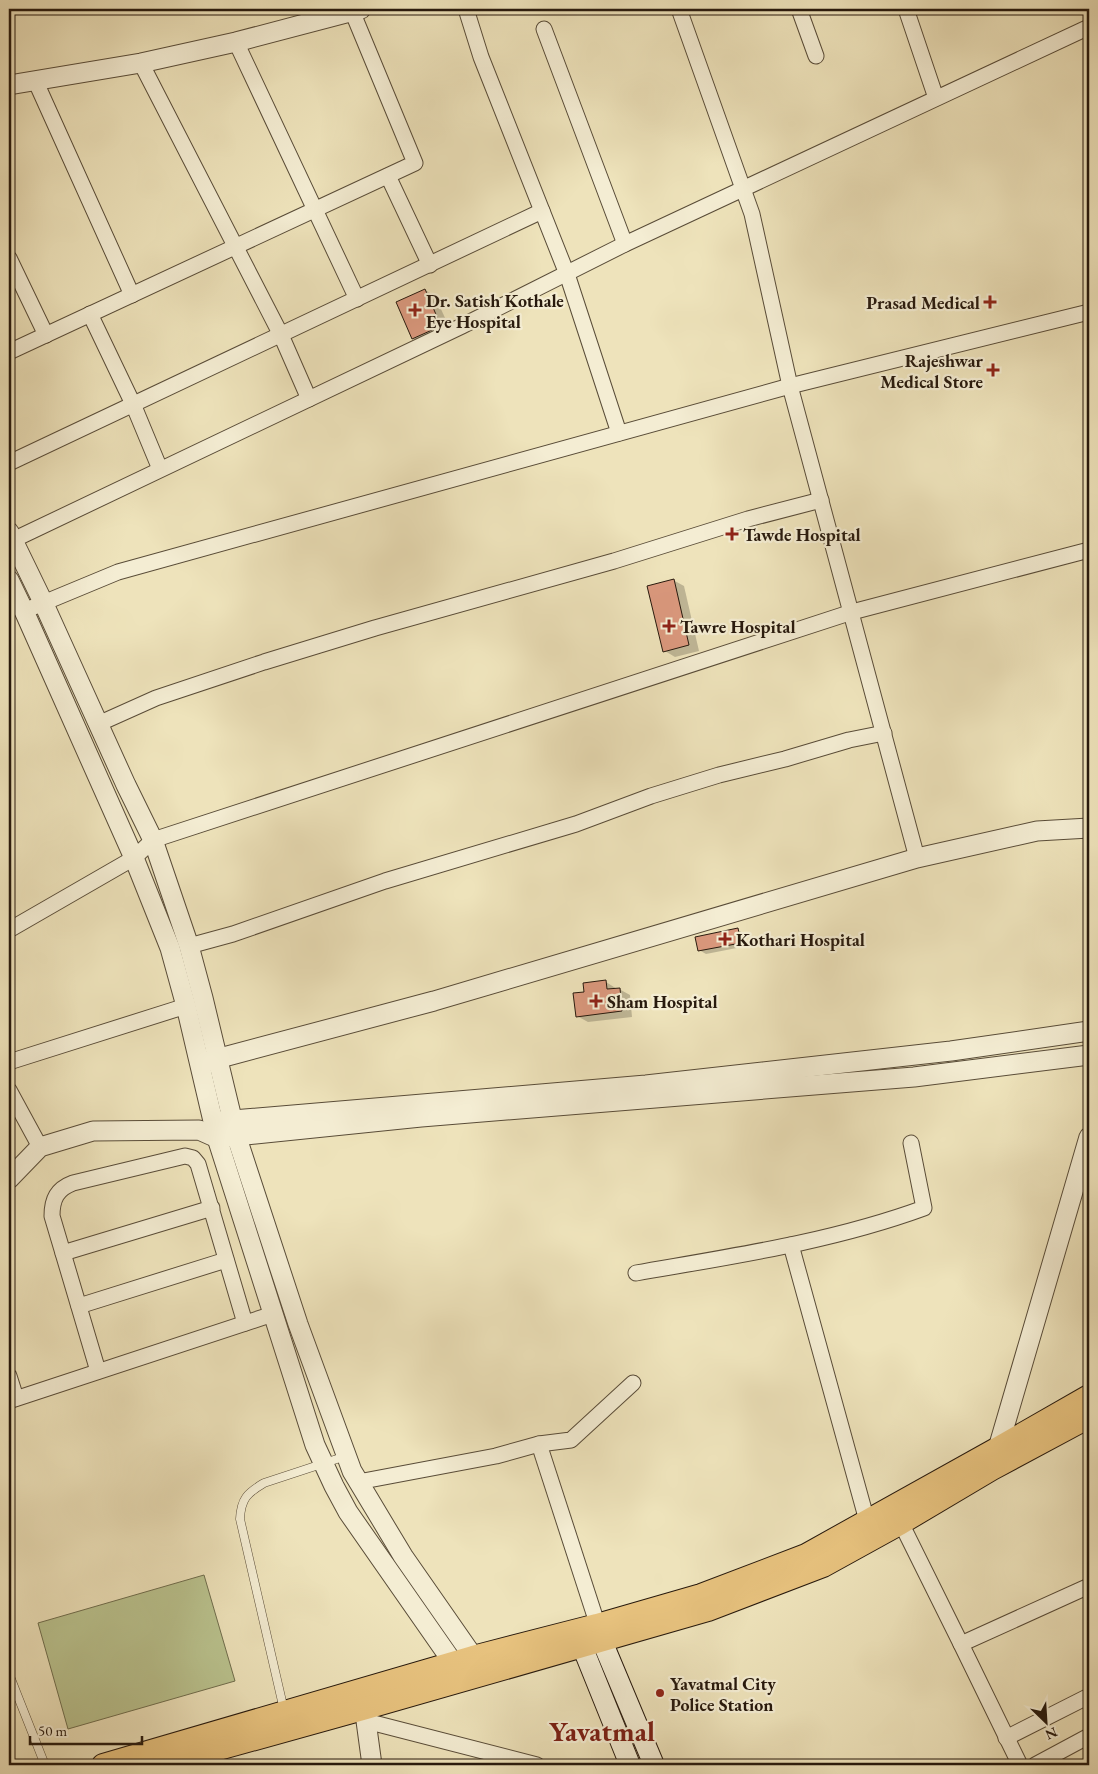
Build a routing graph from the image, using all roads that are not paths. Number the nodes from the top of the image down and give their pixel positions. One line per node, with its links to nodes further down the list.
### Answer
1 (466, 9): 17 (street)
2 (679, 9): 15 (street)
3 (800, 9): 9 (street)
4 (906, 9): 13 (street)
5 (356, 10): 8 (street); 14 (street)
6 (1089, 27): 13 (street)
7 (544, 29): 18 (street)
8 (236, 42): 10 (street); 16 (street)
9 (816, 56)
10 (141, 63): 11 (street); 19 (street)
11 (35, 80): 12 (street); 23 (street)
12 (9, 85)
13 (936, 98): 15 (street)
14 (388, 176): 16 (street); 21 (street)
15 (743, 190): 18 (street); 30 (street)
16 (315, 209): 19 (street); 24 (street)
17 (542, 211): 21 (street); 22 (street)
18 (625, 244): 22 (street)
19 (234, 247): 23 (street); 28 (street)
20 (9, 258): 27 (street)
21 (430, 264): 24 (street)
22 (567, 274): 31 (street); 33 (street)
23 (132, 295): 26 (street)
24 (357, 299): 28 (street)
25 (1089, 312): 30 (street)
26 (90, 314): 27 (street); 32 (street)
27 (46, 335): 29 (street)
28 (281, 335): 31 (street); 32 (street)
29 (9, 352)
30 (790, 386): 33 (street); 36 (street)
31 (309, 399): 35 (street)
32 (133, 404): 34 (street); 35 (street)
33 (619, 433): 40 (street)
34 (9, 463)
35 (160, 469): 37 (street)
36 (821, 500): 42 (street); 43 (street)
37 (11, 536): 40 (street)
38 (1089, 550): 42 (street)
39 (9, 580): 41 (street)
40 (43, 602): 41 (street); 43 (street)
41 (24, 611): 47 (street)
42 (852, 612): 44 (street); 46 (street)
43 (98, 724): 46 (street)
44 (884, 733): 48 (street); 50 (street)
45 (1089, 828): 48 (street)
46 (153, 840): 47 (street); 50 (street)
47 (134, 858): 49 (street); 51 (street)
48 (917, 858): 54 (street)
49 (9, 930)
50 (189, 946): 54 (street)
51 (186, 1006): 54 (street); 55 (street)
52 (1089, 1031): 57 (street)
53 (1089, 1055): 57 (street)
54 (208, 1061): 58 (street); 59 (street)
55 (9, 1062)
56 (9, 1090): 62 (street)
57 (663, 1091): 58 (street)
58 (234, 1127): 59 (street); 79 (street)
59 (210, 1130): 62 (street); 70 (street)
60 (1089, 1137): 80 (street)
61 (910, 1142): 65 (street)
62 (40, 1147): 63 (street)
63 (9, 1179)
64 (212, 1208): 66 (street); 66 (street); 67 (street)
65 (791, 1245): 68 (street); 84 (street)
66 (63, 1253): 69 (street)
67 (226, 1260): 69 (street); 71 (street)
68 (636, 1273)
69 (79, 1306): 72 (street)
70 (273, 1314): 71 (street); 81 (street)
71 (245, 1323): 72 (street)
72 (98, 1371): 76 (street)
73 (9, 1376): 76 (street)
74 (633, 1383): 78 (street)
75 (1089, 1396): 80 (main road)
76 (12, 1399)
77 (1089, 1417): 80 (main road)
78 (539, 1444): 82 (street); 86 (street)
79 (346, 1456): 81 (lane); 82 (street)
80 (995, 1459): 83 (main road); 84 (main road)
81 (324, 1464): 88 (street); 92 (lane)
82 (358, 1482): 88 (street)
83 (901, 1523): 84 (main road); 87 (street)
84 (870, 1530): 86 (main road)
85 (1089, 1586): 87 (street)
86 (594, 1637): 88 (main road); 100 (main road); 101 (main road)
87 (962, 1644): 94 (street)
88 (469, 1668): 91 (main road); 92 (main road)
89 (9, 1674): 95 (lane)
90 (1089, 1696): 94 (street)
91 (365, 1715): 92 (main road); 98 (street); 99 (street)
92 (287, 1721): 96 (main road); 97 (main road)
93 (1089, 1736): 103 (street)
94 (1006, 1738): 102 (street)
95 (45, 1765)
96 (103, 1765)
97 (161, 1765)
98 (372, 1765)
99 (537, 1765)
100 (630, 1765)
101 (654, 1765)
102 (1020, 1765)
103 (1036, 1765)

